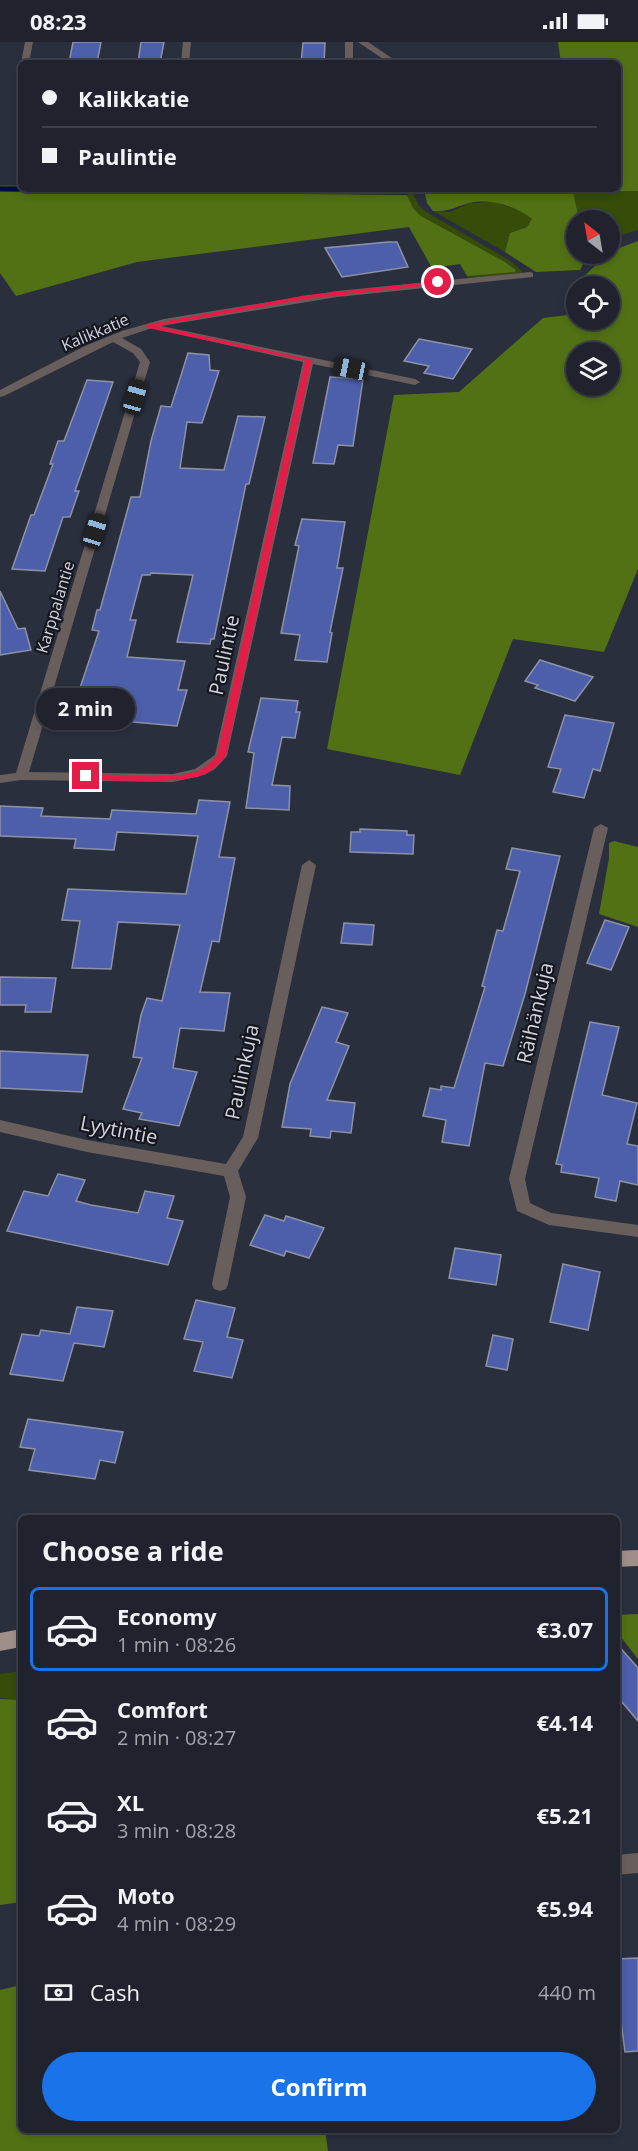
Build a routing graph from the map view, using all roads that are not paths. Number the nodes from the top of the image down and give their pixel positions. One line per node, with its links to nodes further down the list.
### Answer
1 (29, 42): 5 (street)
2 (187, 42): 6 (street)
3 (349, 42): 7 (street)
4 (362, 42): 8 (street)
5 (26, 60)
6 (185, 60)
7 (349, 60)
8 (390, 60)
9 (530, 275): 10 (street, Kalikkatie)
10 (148, 326): 11 (street, Kalikkatie); 12 (street)
11 (114, 338): 14 (street, Kalikkatie); 15 (street, Karppalantie)
12 (309, 360): 13 (street); 15 (street, Paulintie)
13 (415, 382)
14 (0, 394)
15 (21, 776): 16 (street)
16 (0, 779)
17 (601, 828): 21 (street, Räihänkuja)
18 (309, 865): 20 (street, Paulinkuja)
19 (0, 1126): 20 (street, Lyytintie)
20 (230, 1171): 22 (street)
21 (638, 1231)
22 (220, 1284)
23 (638, 1558): 24 (main road)
24 (620, 1559)
25 (18, 1638): 26 (main road)
26 (0, 1641)
27 (638, 1863): 28 (street)
28 (620, 1865)

